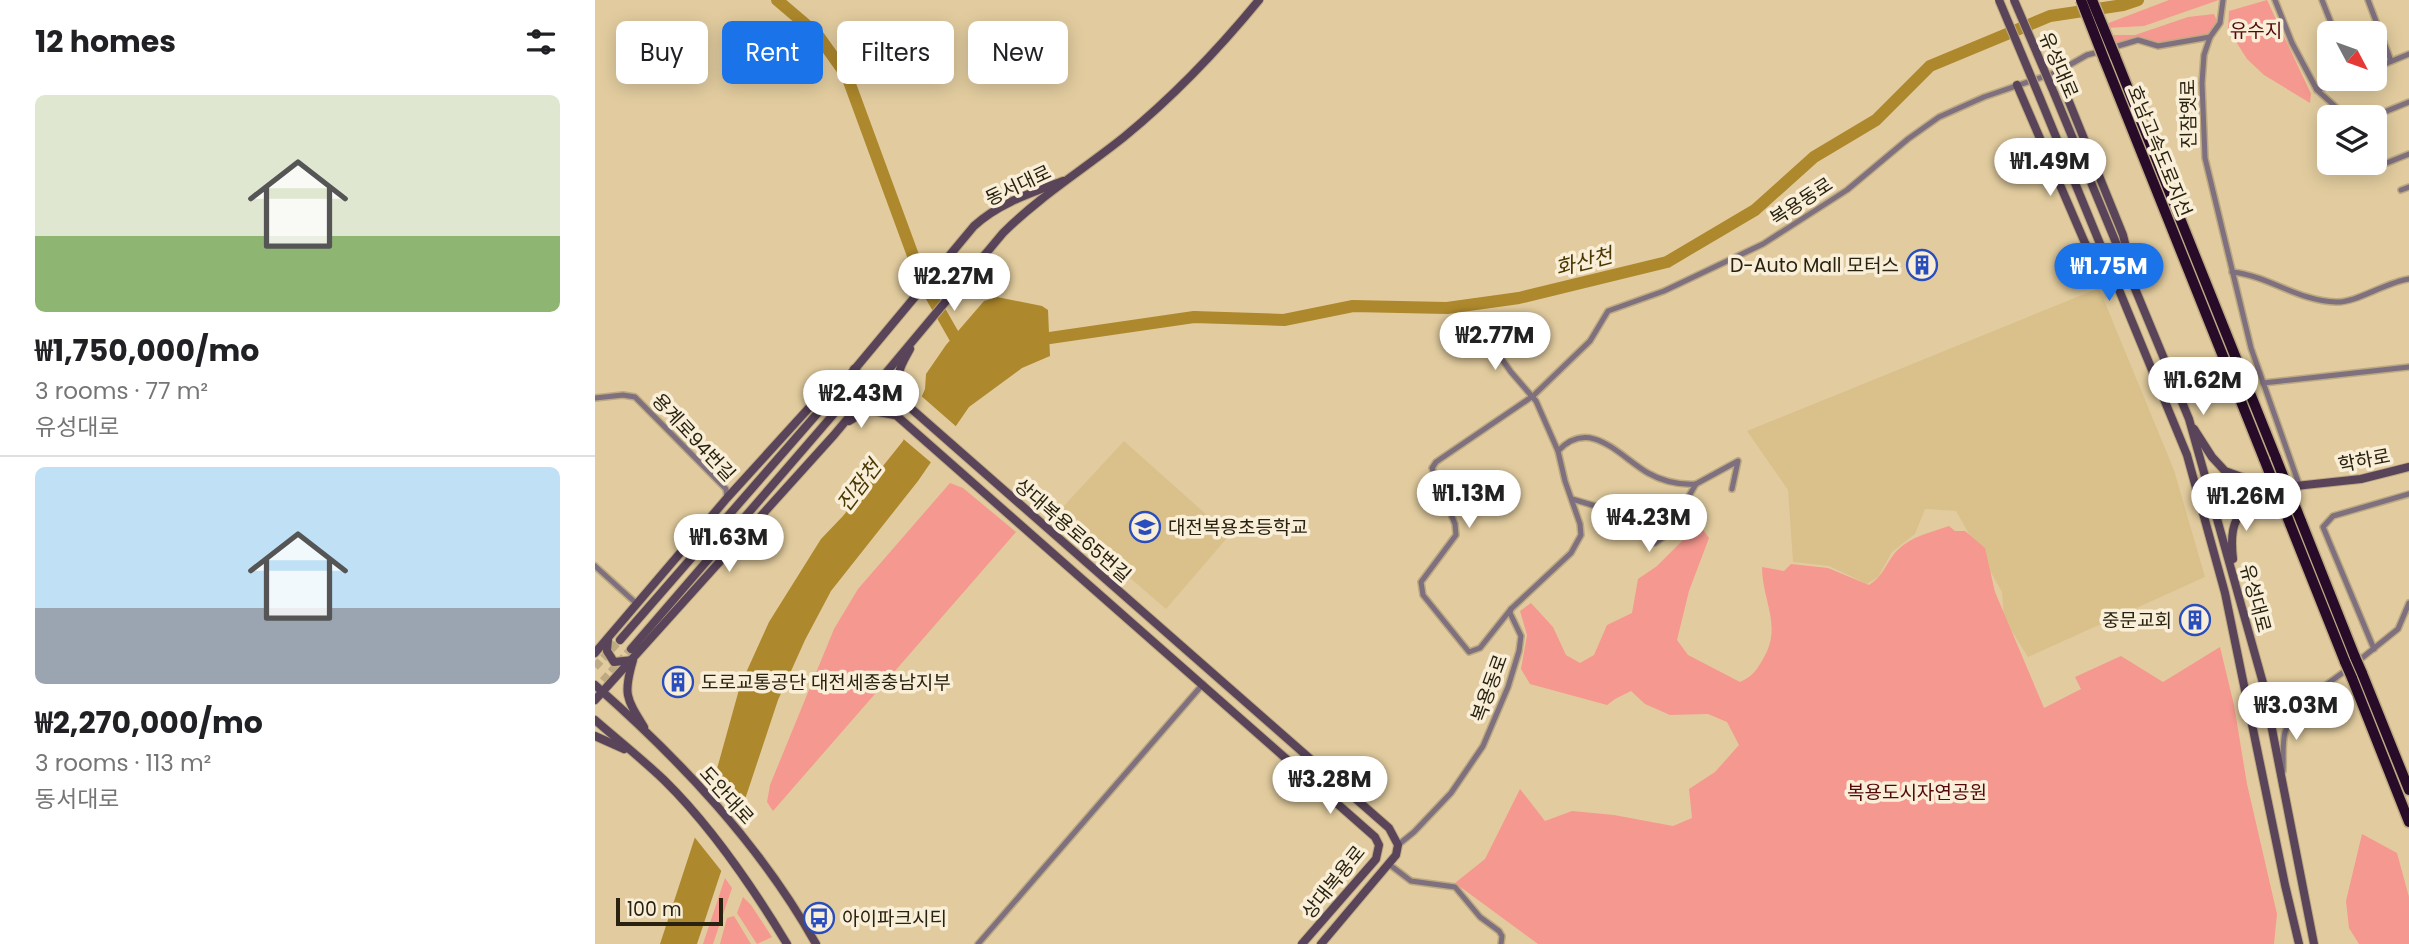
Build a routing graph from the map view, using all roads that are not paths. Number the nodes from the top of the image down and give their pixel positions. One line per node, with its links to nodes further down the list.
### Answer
1 (1259, 0): 26 (street, 동서대로)
2 (1999, 0): 31 (street, 유성대로, bridge)
3 (2014, 0): 32 (street, 유성대로, bridge)
4 (2081, 0): 14 (highway, 호남고속도로지선, bridge)
5 (2092, 0): 14 (highway, 호남고속도로지선, bridge)
6 (2232, 0): 10 (street)
7 (2276, 0): 19 (street)
8 (2322, 0): 11 (street)
9 (2368, 0): 15 (street)
10 (2223, 1): 12 (street, 진잠옛로)
11 (2330, 21)
12 (2210, 37): 17 (street, 복용동로); 29 (street, 진잠옛로)
13 (2409, 54): 15 (street)
14 (2110, 58): 68 (highway, 호남고속도로지선, bridge)
15 (2391, 61): 16 (street)
16 (2387, 63)
17 (2057, 72): 18 (street, 복용동로); 32 (street)
18 (2017, 85): 31 (street); 39 (street, 복용동로)
19 (2317, 90)
20 (2318, 91): 22 (street)
21 (2409, 102): 23 (street)
22 (2334, 105)
23 (2387, 111)
24 (2409, 154): 25 (street)
25 (2387, 163)
26 (1075, 176): 34 (street, 동서대로); 36 (street, 동서대로)
27 (2409, 187): 28 (street)
28 (2401, 190)
29 (2232, 272): 30 (street); 37 (street, 진잠옛로)
30 (2409, 279)
31 (2119, 290): 55 (street, 유성대로)
32 (2139, 298): 43 (street, 유성대로)
33 (1481, 330): 39 (street)
34 (914, 338): 38 (street, 동서대로); 41 (street)
35 (2409, 367): 37 (street)
36 (854, 369): 38 (street); 53 (street); 62 (street, 동서대로)
37 (2263, 383): 48 (street, 진잠옛로)
38 (871, 384): 41 (street, 상대복용로65번길); 42 (street, 상대복용로65번길); 44 (street); 64 (street)
39 (1533, 396): 45 (street); 60 (street, 복용동로)
40 (595, 398): 53 (street, 용계로94번길)
41 (906, 404): 82 (street, 상대복용로65번길)
42 (891, 413): 44 (street); 70 (street, 상대복용로65번길)
43 (2189, 419): 49 (street); 52 (street, 유성대로)
44 (834, 435): 67 (street)
45 (1558, 450): 47 (street); 54 (street)
46 (2409, 467): 48 (street, 학하로)
47 (1696, 484): 50 (street); 54 (street)
48 (2300, 487): 49 (street, 학하로)
49 (2272, 488): 52 (street, 학하로); 57 (street)
50 (1733, 489)
51 (2409, 494): 65 (street)
52 (2212, 497): 55 (street, 학하로); 57 (street, 유성대로)
53 (727, 498): 59 (street)
54 (1571, 499): 60 (street)
55 (2200, 500): 90 (street, 유성대로)
56 (595, 566): 59 (street)
57 (2236, 583): 69 (street, 유성대로)
58 (2409, 603): 65 (street)
59 (638, 604): 61 (street)
60 (1511, 609): 82 (street, 복용동로)
61 (610, 636): 63 (street); 66 (street); 67 (street)
62 (620, 640)
63 (595, 645)
64 (631, 649)
65 (2374, 649): 74 (street)
66 (595, 653)
67 (633, 660): 71 (street); 77 (street)
68 (2357, 675): 80 (highway, 호남고속도로지선); 81 (highway, 호남고속도로지선)
69 (2263, 683): 74 (street); 79 (street, 유성대로)
70 (1203, 684): 72 (street, 상대복용로65번길); 86 (street)
71 (599, 688): 73 (street); 77 (street, 도안대로)
72 (1218, 698): 87 (street, 상대복용로)
73 (595, 700)
74 (2306, 702): 79 (street)
75 (595, 720): 78 (street, 도안대로)
76 (595, 736): 78 (street)
77 (649, 736): 85 (street, 도안대로)
78 (637, 756): 84 (street, 도안대로)
79 (2283, 780): 91 (street, 유성대로)
80 (2409, 790)
81 (2409, 822)
82 (1398, 845): 83 (street, 상대복용로)
83 (1390, 864): 88 (street, 상대복용로); 89 (street)
84 (787, 944)
85 (815, 944)
86 (978, 944)
87 (1302, 944)
88 (1321, 944)
89 (1501, 944)
90 (2299, 944)
91 (2313, 944)

